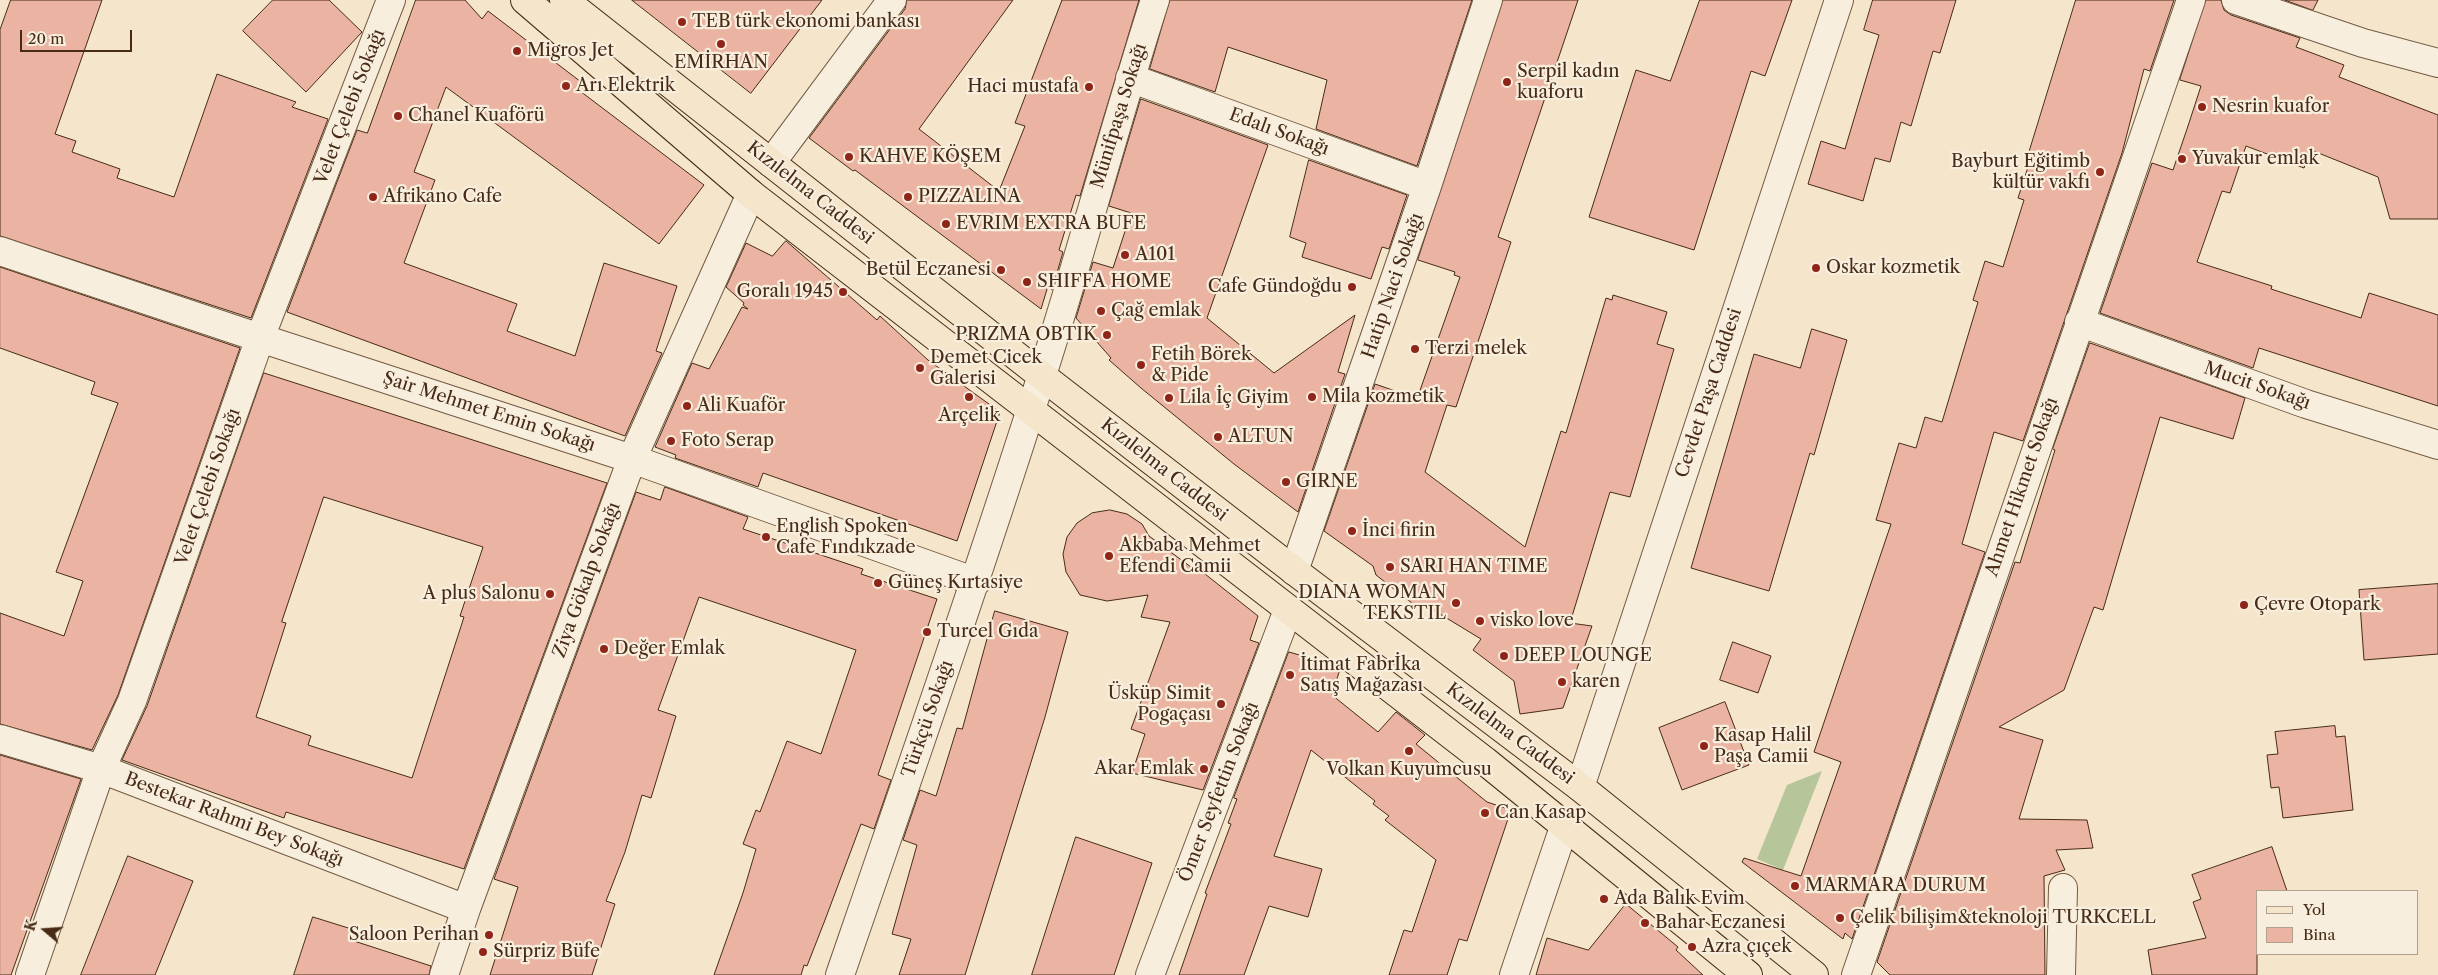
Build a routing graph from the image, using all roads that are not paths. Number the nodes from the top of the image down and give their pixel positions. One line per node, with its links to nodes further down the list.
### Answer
1 (391, 0): 17 (street, Velet Çelebi Sokağı)
2 (525, 0): 14 (main road, Kızılelma Caddesi)
3 (564, 0): 12 (main road, Kızılelma Caddesi)
4 (892, 0): 12 (street)
5 (1155, 0): 11 (street, Münifpaşa Sokağı)
6 (1488, 0): 13 (street, Hatip Naci Sokağı)
7 (1839, 0): 27 (street, Cevdet Paşa Caddesi)
8 (2191, 0): 16 (street, Ahmet Hikmet Sokağı)
9 (2236, 0): 10 (street)
10 (2438, 63)
11 (1130, 78): 13 (street, Edalı Sokağı); 18 (street, Münifpaşa Sokağı)
12 (771, 163): 14 (main road); 18 (main road, Kızılelma Caddesi)
13 (1428, 186): 22 (street, Hatip Naci Sokağı)
14 (751, 194): 19 (main road, Kızılelma Caddesi); 21 (street, Ziya Gökalp Sokağı)
15 (0, 251): 17 (street, Şair Mehmet Emin Sokağı)
16 (2078, 322): 20 (street, Mucit Sokağı); 38 (street, Ahmet Hikmet Sokağı)
17 (260, 338): 21 (street, Şair Mehmet Emin Sokağı); 26 (street, Velet Çelebi Sokağı)
18 (1042, 376): 19 (street, Türkçü Sokağı); 22 (main road, Kızılelma Caddesi)
19 (1030, 410): 23 (street, Türkçü Sokağı); 24 (main road, Kızılelma Caddesi)
20 (2438, 444)
21 (632, 458): 23 (street, Şair Mehmet Emin Sokağı); 30 (street, Ziya Gökalp Sokağı)
22 (1294, 571): 27 (main road, Kızılelma Caddesi)
23 (976, 582): 33 (street, Türkçü Sokağı)
24 (1288, 610): 28 (main road, Kızılelma Caddesi); 34 (street, Ömer Seyfettin Sokağı)
25 (0, 739): 26 (street, Bestekar Rahmi Bey Sokağı)
26 (101, 770): 30 (street, Bestekar Rahmi Bey Sokağı); 31 (street, Velet Çelebi Sokağı)
27 (1580, 787): 28 (main road); 37 (main road, Kızılelma Caddesi)
28 (1564, 827): 35 (street); 36 (main road, Kızılelma Caddesi)
29 (2063, 888): 39 (street)
30 (466, 909): 32 (street, Ziya Gökalp Sokağı)
31 (30, 975)
32 (444, 975)
33 (840, 975)
34 (1150, 975)
35 (1514, 975)
36 (1748, 975)
37 (1814, 975)
38 (1856, 975)
39 (2061, 975)

